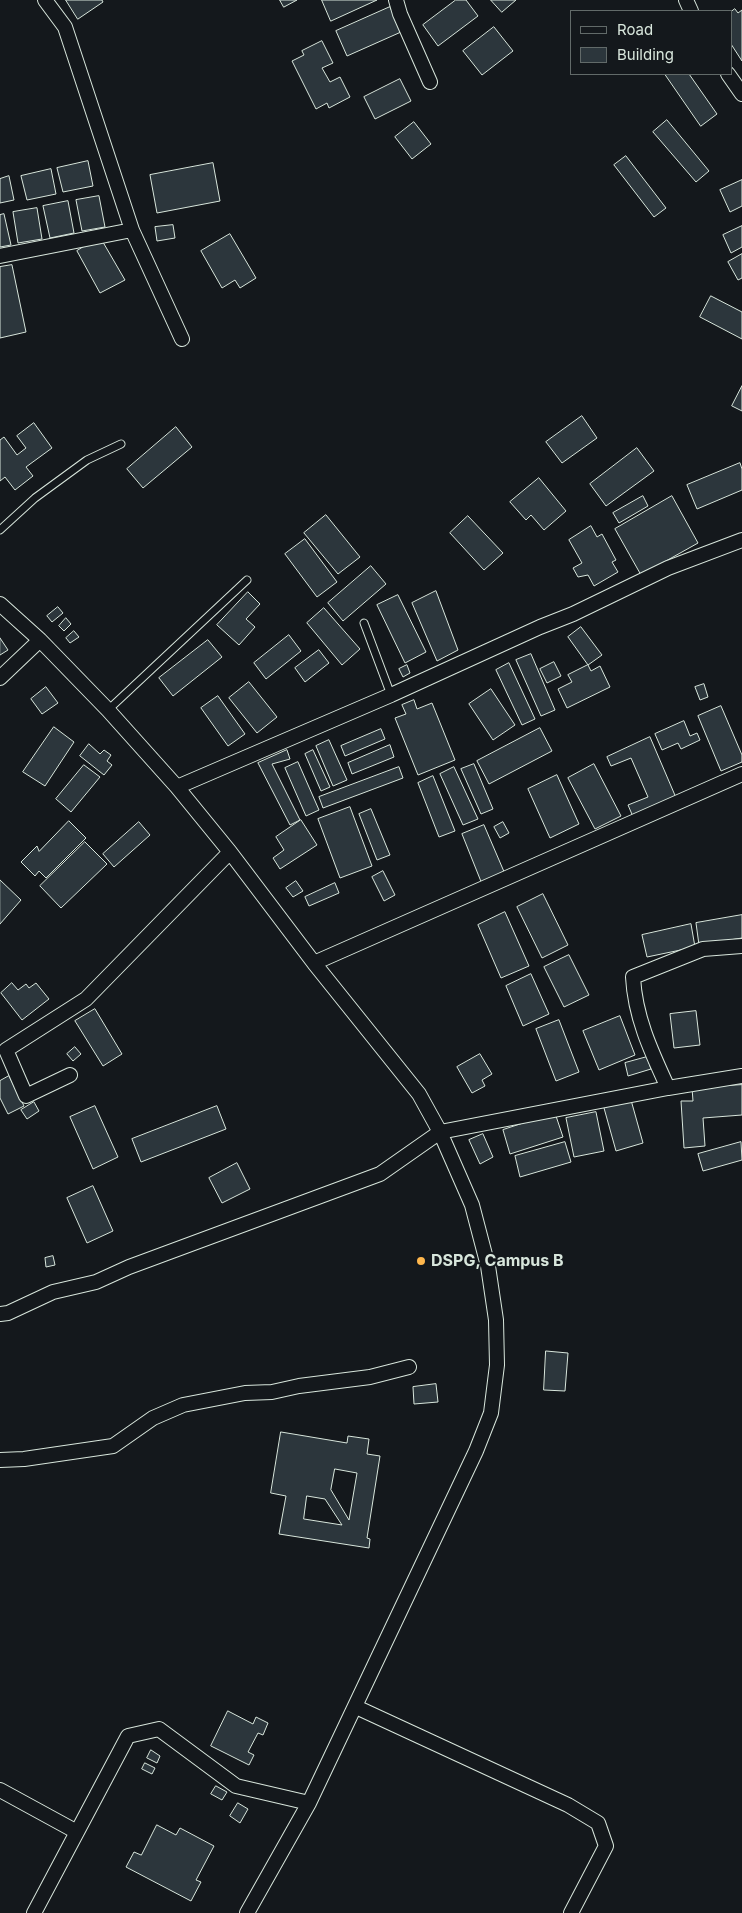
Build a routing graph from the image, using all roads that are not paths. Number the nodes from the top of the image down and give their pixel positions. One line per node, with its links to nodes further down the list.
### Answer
1 (44, 0): 6 (street)
2 (396, 0): 4 (street)
3 (734, 76): 5 (street)
4 (430, 82)
5 (742, 94)
6 (132, 230): 7 (street); 8 (street)
7 (0, 256)
8 (182, 340)
9 (121, 444): 10 (lane)
10 (0, 530)
11 (742, 540): 17 (street)
12 (247, 580): 18 (lane)
13 (0, 604): 15 (street)
14 (364, 623): 17 (lane)
15 (40, 640): 16 (street); 18 (street)
16 (0, 678)
17 (390, 695): 20 (street)
18 (108, 710): 20 (street)
19 (742, 774): 23 (street)
20 (177, 787): 21 (street)
21 (230, 852): 23 (street); 24 (street)
22 (742, 946): 26 (street)
23 (314, 963): 27 (street)
24 (70, 1075)
25 (742, 1076): 26 (street)
26 (668, 1088): 27 (street)
27 (440, 1132): 28 (street); 31 (street)
28 (0, 1314)
29 (409, 1368): 30 (street)
30 (0, 1460)
31 (356, 1707): 33 (street); 37 (street)
32 (0, 1790): 34 (street)
33 (309, 1803): 34 (street); 36 (street)
34 (77, 1832): 35 (street)
35 (34, 1913)
36 (247, 1913)
37 (571, 1913)

